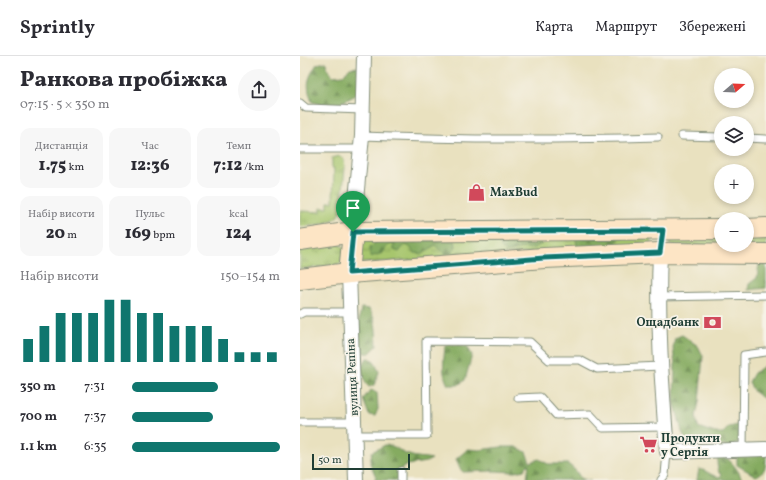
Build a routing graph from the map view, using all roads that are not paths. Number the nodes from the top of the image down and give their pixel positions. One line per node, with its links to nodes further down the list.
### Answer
1 (364, 56): 3 (street)
2 (300, 103): 3 (lane)
3 (363, 110): 9 (street)
4 (682, 136): 6 (lane)
5 (658, 137): 9 (lane)
6 (714, 137)
7 (754, 138): 8 (lane)
8 (766, 138)
9 (361, 143): 10 (lane); 15 (street)
10 (300, 149)
11 (766, 228): 13 (main road)
12 (714, 229): 14 (main road)
13 (754, 229)
14 (663, 230): 15 (main road); 17 (main road)
15 (353, 232): 16 (main road); 19 (main road)
16 (300, 240)
17 (660, 253): 18 (main road); 19 (main road); 22 (street)
18 (766, 254)
19 (349, 273): 20 (main road); 23 (street, вулиця Рєпіна)
20 (300, 279)
21 (766, 295): 22 (lane)
22 (658, 297): 26 (street)
23 (349, 312): 24 (lane); 30 (street, вулиця Рєпіна)
24 (300, 314)
25 (766, 352): 32 (lane)
26 (660, 366): 29 (street); 30 (lane)
27 (518, 398): 29 (lane)
28 (300, 422): 30 (lane)
29 (665, 427): 33 (street)
30 (355, 428): 35 (street, вулиця Рєпіна)
31 (766, 449): 32 (street)
32 (743, 450): 33 (street)
33 (667, 452): 37 (lane)
34 (401, 471): 36 (lane)
35 (356, 480)
36 (401, 480)
37 (661, 480)

